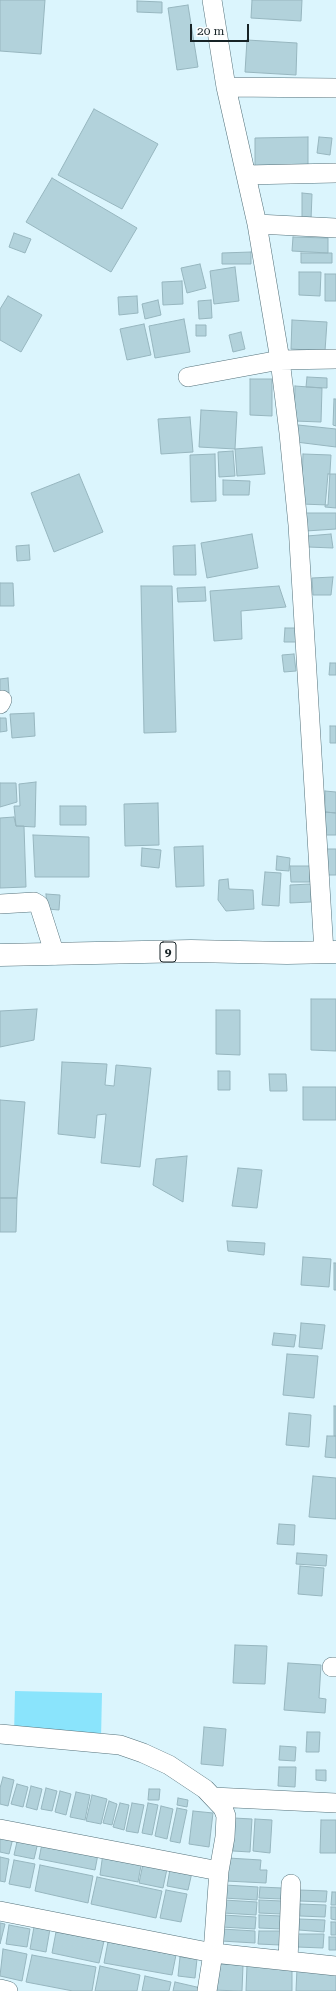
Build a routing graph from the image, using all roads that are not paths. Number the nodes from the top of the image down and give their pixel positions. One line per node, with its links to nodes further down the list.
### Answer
1 (212, 0): 2 (street)
2 (226, 87): 3 (street); 5 (street)
3 (336, 88)
4 (336, 173): 5 (street)
5 (246, 175): 6 (street)
6 (257, 224): 7 (street); 9 (street)
7 (336, 228)
8 (336, 359): 9 (street)
9 (280, 360): 10 (street); 12 (street)
10 (188, 377)
11 (0, 904): 14 (street)
12 (330, 952): 14 (highway, 9)
13 (0, 955): 14 (highway, 9)
14 (55, 955)
15 (0, 1734): 16 (street)
16 (213, 1797): 17 (street); 19 (street)
17 (336, 1802)
18 (0, 1829): 19 (street)
19 (219, 1871): 22 (street)
20 (291, 1884): 23 (street)
21 (0, 1911): 22 (street)
22 (213, 1953): 23 (street); 27 (street)
23 (288, 1961): 24 (street)
24 (336, 1966)
25 (0, 1989): 26 (street)
26 (8, 1991)
27 (207, 1991)

